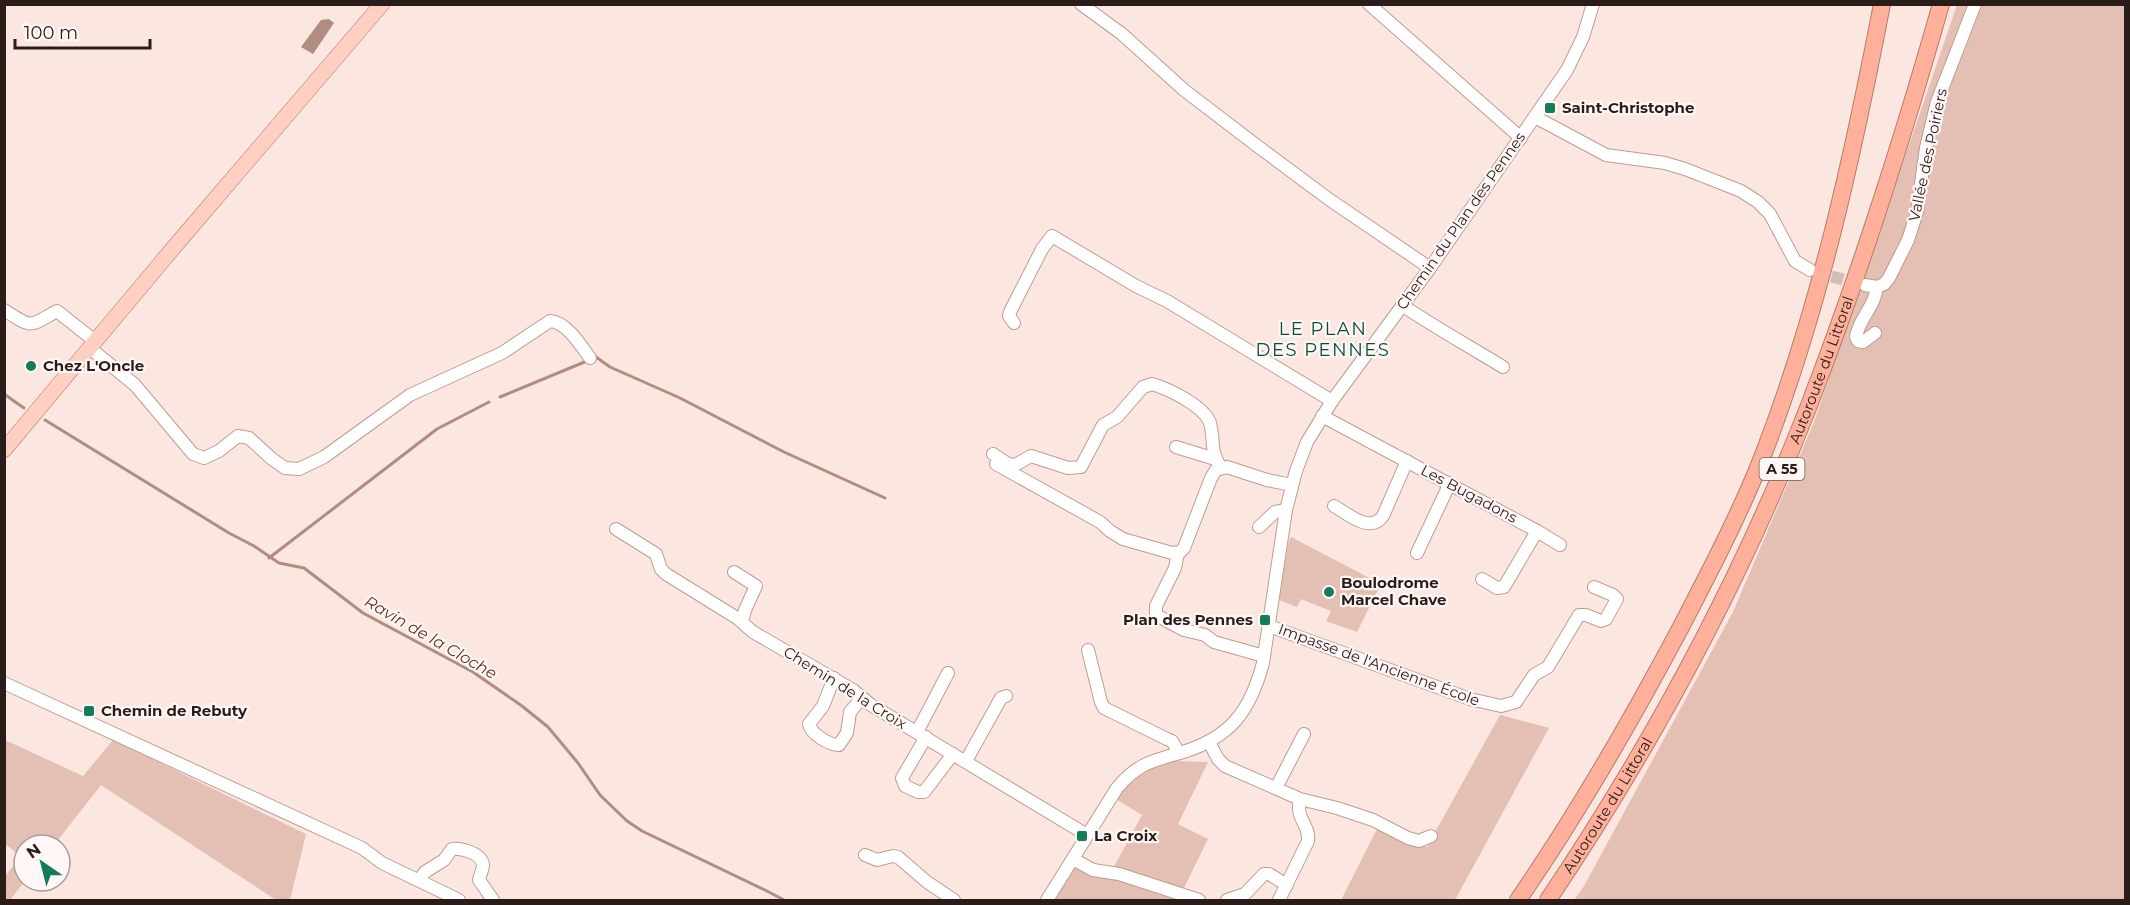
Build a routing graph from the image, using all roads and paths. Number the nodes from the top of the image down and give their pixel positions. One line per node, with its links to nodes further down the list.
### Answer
1 (382, 4): 16 (main road)
2 (1081, 4): 10 (street)
3 (1369, 4): 9 (street)
4 (1593, 4): 8 (street, Chemin du Plan des Pennes)
5 (1882, 4): 69 (highway, Autoroute du Littoral / A 55)
6 (1941, 4): 70 (highway, Autoroute du Littoral / A 55)
7 (1975, 4): 15 (street, Vallée des Poiriers)
8 (1535, 117): 9 (street, Chemin du Plan des Pennes); 11 (street)
9 (1521, 138): 10 (street, Chemin du Plan des Pennes)
10 (1430, 268): 12 (street, Chemin du Plan des Pennes)
11 (1810, 270)
12 (1401, 305): 18 (street); 19 (street, Chemin du Plan des Pennes)
13 (4, 310): 16 (street)
14 (1014, 323): 19 (street)
15 (1875, 333)
16 (93, 345): 17 (street); 22 (main road)
17 (590, 358)
18 (1503, 367)
19 (1332, 401): 20 (street, Chemin du Plan des Pennes)
20 (1322, 416): 24 (street, Les Bugadons); 26 (street, Chemin du Plan des Pennes)
21 (1176, 447): 23 (street)
22 (4, 450)
23 (1218, 463): 26 (street); 34 (street); 34 (street)
24 (1410, 463): 25 (street, Les Bugadons); 27 (street); 30 (street)
25 (1450, 483): 32 (street, Les Bugadons); 35 (street)
26 (1292, 485): 28 (street, Chemin du Plan des Pennes)
27 (1334, 506)
28 (1286, 510): 29 (street); 40 (street, Chemin du Plan des Pennes)
29 (1259, 527)
30 (1384, 527)
31 (616, 529): 39 (street, Chemin de la Croix)
32 (1537, 531): 33 (street, Les Bugadons); 37 (street)
33 (1560, 544)
34 (1178, 553): 42 (street)
35 (1417, 553)
36 (734, 572): 39 (street)
37 (1482, 579)
38 (1594, 587): 40 (street, Impasse de l'Ancienne École)
39 (742, 622): 44 (street, Chemin de la Croix)
40 (1269, 626): 42 (street, Chemin du Plan des Pennes)
41 (1088, 650): 51 (street)
42 (1264, 656): 50 (street, Chemin du Plan des Pennes)
43 (948, 673): 49 (street)
44 (834, 678): 47 (street, Chemin de la Croix); 47 (street)
45 (4, 683): 60 (street)
46 (1006, 696): 53 (street)
47 (862, 698): 49 (street, Chemin de la Croix)
48 (1304, 734): 54 (street)
49 (922, 735): 52 (street, Chemin de la Croix); 52 (street)
50 (1209, 742): 51 (street, Chemin du Plan des Pennes); 54 (street)
51 (1179, 753): 56 (street, Chemin du Plan des Pennes)
52 (953, 754): 53 (street, Chemin de la Croix)
53 (966, 761): 56 (street, Chemin de la Croix)
54 (1276, 788): 55 (street)
55 (1300, 799): 57 (street); 61 (street)
56 (1088, 835): 59 (street, Chemin du Plan des Pennes)
57 (1431, 836)
58 (865, 855): 64 (street)
59 (1073, 860): 65 (street, Chemin du Plan des Pennes); 66 (street)
60 (419, 880): 62 (street); 63 (street)
61 (1287, 885): 67 (street); 68 (street)
62 (459, 900)
63 (493, 900)
64 (954, 900)
65 (1047, 900)
66 (1199, 900)
67 (1227, 900)
68 (1282, 900)
69 (1518, 900)
70 (1548, 900)

